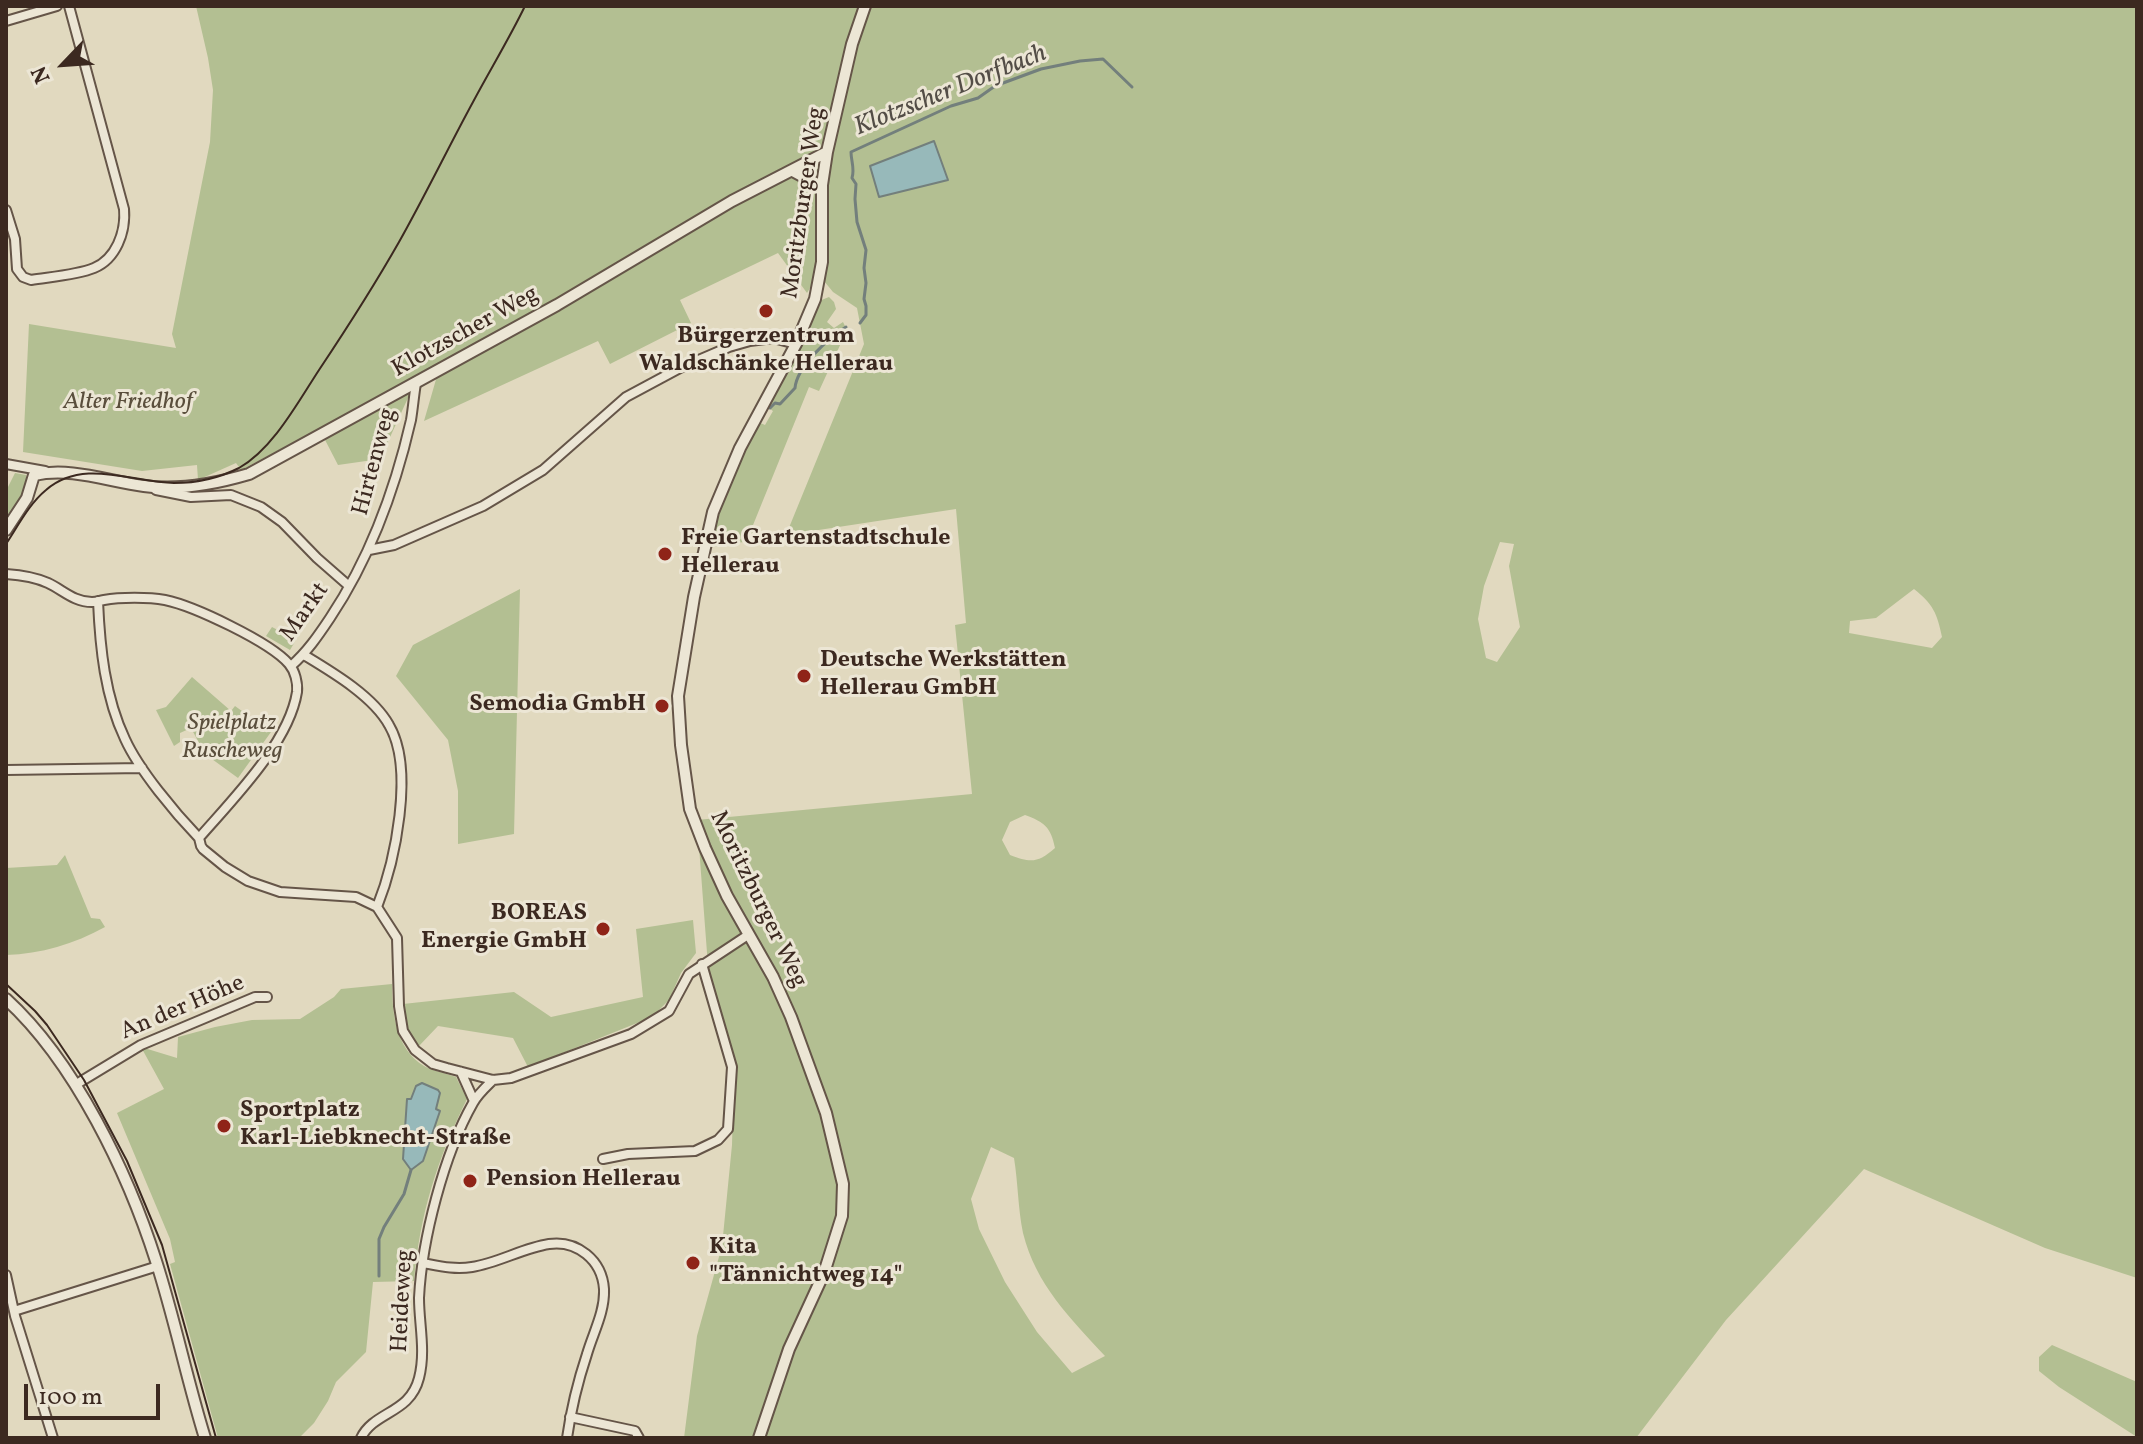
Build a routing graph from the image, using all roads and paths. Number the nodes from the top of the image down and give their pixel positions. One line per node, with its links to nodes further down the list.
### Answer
1 (57, 6): 4 (street)
2 (69, 6): 8 (street)
3 (865, 6): 5 (street, Moritzburger Weg)
4 (6, 21)
5 (827, 152): 6 (street, Klotzscher Weg); 7 (street, Moritzburger Weg)
6 (793, 171): 7 (street); 10 (street, Klotzscher Weg)
7 (822, 185): 9 (street, Moritzburger Weg)
8 (6, 210)
9 (796, 344): 15 (street); 25 (street, Moritzburger Weg)
10 (416, 383): 13 (street, Klotzscher Weg); 15 (street, Hirtenweg)
11 (6, 464): 12 (street)
12 (49, 471): 13 (street, Klotzscher Weg); 14 (street)
13 (144, 486): 17 (street)
14 (6, 530)
15 (369, 550): 17 (street, Markt)
16 (6, 574): 18 (street, Markt)
17 (349, 586): 19 (street, Markt)
18 (98, 601): 20 (street, Markt); 21 (street)
19 (304, 655): 20 (street, Markt); 24 (street)
20 (291, 666): 23 (street)
21 (142, 768): 22 (street); 23 (street)
22 (6, 770)
23 (200, 842): 24 (street)
24 (377, 907): 29 (street)
25 (748, 935): 26 (street); 44 (street, Moritzburger Weg)
26 (702, 964): 30 (street); 33 (street)
27 (267, 997): 31 (street, An der Höhe)
28 (6, 999): 31 (street)
29 (461, 1072): 30 (street); 32 (street)
30 (493, 1080): 32 (street, Heideweg)
31 (75, 1085): 35 (street)
32 (474, 1101): 34 (street, Heideweg)
33 (603, 1159)
34 (423, 1263): 38 (street); 41 (street, Heideweg)
35 (158, 1266): 37 (street); 40 (street)
36 (6, 1275): 37 (street)
37 (14, 1311): 39 (street)
38 (570, 1417): 42 (street); 43 (street)
39 (53, 1438)
40 (205, 1438)
41 (361, 1438)
42 (567, 1438)
43 (639, 1438)
44 (759, 1438)

